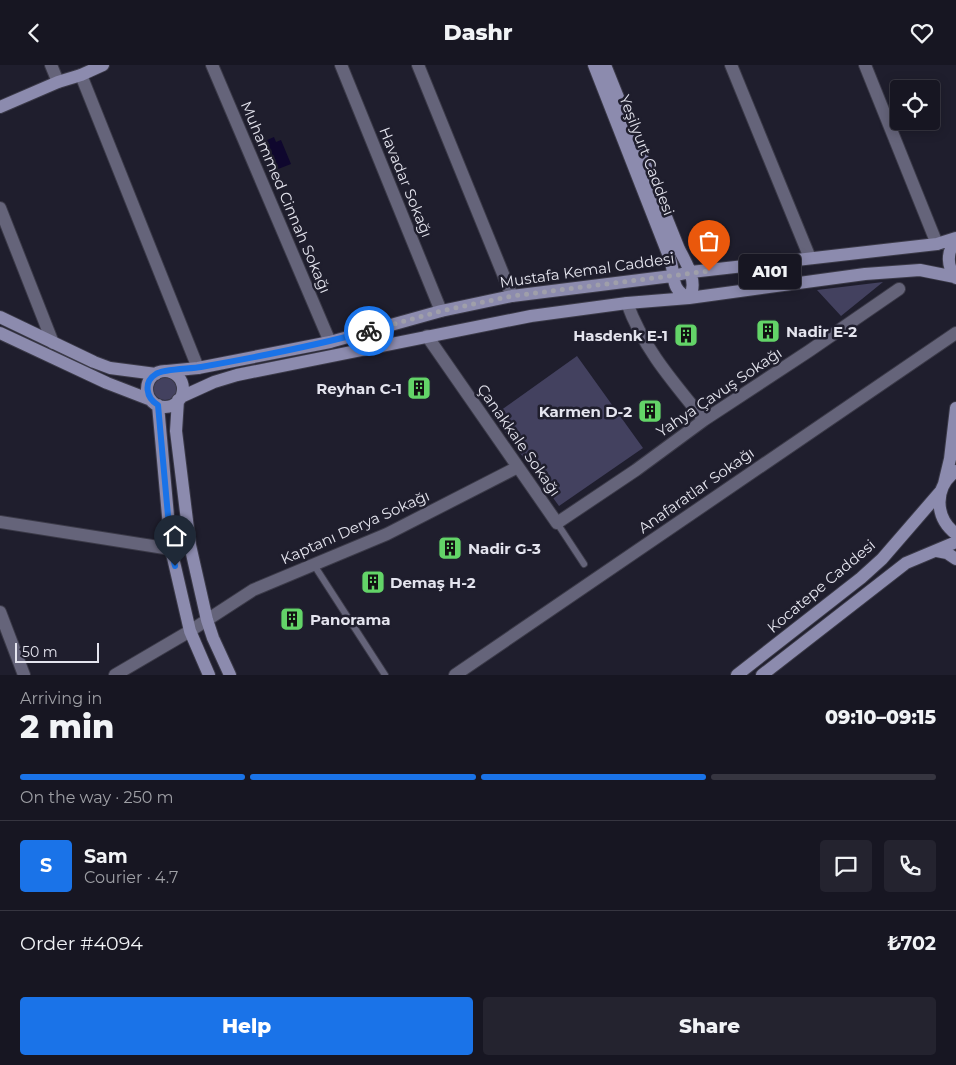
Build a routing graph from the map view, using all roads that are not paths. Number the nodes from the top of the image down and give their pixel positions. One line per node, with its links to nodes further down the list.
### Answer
1 (51, 65): 11 (street)
2 (103, 65): 10 (main road)
3 (212, 65): 29 (street, Muhammed Cinnah Sokağı)
4 (341, 65): 24 (street, Havadar Sokağı)
5 (418, 65): 21 (street)
6 (594, 65): 18 (main road, Yeşilyurt Caddesi)
7 (604, 65): 17 (main road, Yeşilyurt Caddesi)
8 (731, 65): 16 (street)
9 (865, 65): 15 (street)
10 (81, 75): 11 (main road); 31 (street)
11 (58, 82): 12 (main road)
12 (0, 107)
13 (0, 208): 30 (street)
14 (956, 239): 15 (main road, Mustafa Kemal Caddesi); 19 (main road)
15 (937, 244): 16 (main road, Mustafa Kemal Caddesi)
16 (810, 259): 17 (main road, Mustafa Kemal Caddesi)
17 (691, 272): 18 (main road, Mustafa Kemal Caddesi); 22 (main road, Yeşilyurt Caddesi)
18 (672, 276): 21 (main road, Mustafa Kemal Caddesi); 22 (main road, Yeşilyurt Caddesi)
19 (955, 278): 22 (main road)
20 (899, 289): 36 (street, Yahya Çavuş Sokağı)
21 (512, 296): 24 (main road, Mustafa Kemal Caddesi)
22 (689, 298): 23 (main road)
23 (628, 303): 28 (main road); 36 (street)
24 (441, 311): 29 (main road, Mustafa Kemal Caddesi)
25 (0, 317): 30 (main road, Mustafa Kemal Caddesi)
26 (0, 333): 34 (main road)
27 (956, 333): 57 (street, Anafaratlar Sokağı)
28 (427, 336): 33 (main road); 37 (street, Çanakkale Sokağı)
29 (330, 342): 31 (main road, Mustafa Kemal Caddesi)
30 (54, 343): 32 (main road, Mustafa Kemal Caddesi)
31 (198, 368): 32 (main road, Mustafa Kemal Caddesi)
32 (162, 373): 33 (main road); 34 (main road)
33 (179, 399): 34 (main road); 50 (main road)
34 (154, 402): 44 (main road)
35 (956, 408): 39 (main road)
36 (704, 420): 41 (street, Yahya Çavuş Sokağı)
37 (518, 467): 41 (street, Çanakkale Sokağı); 47 (street, Kaptanı Derya Sokağı)
38 (956, 471): 39 (main road, Kocatepe Caddesi)
39 (942, 488): 42 (main road); 58 (main road, Kocatepe Caddesi)
40 (0, 522): 44 (street)
41 (557, 523): 48 (lane, Çanakkale Sokağı)
42 (956, 534)
43 (956, 542): 45 (main road, Kocatepe Caddesi)
44 (171, 549): 51 (main road)
45 (937, 551): 46 (main road); 59 (main road, Kocatepe Caddesi)
46 (956, 559)
47 (313, 564): 50 (street, Kaptanı Derya Sokağı); 56 (lane)
48 (584, 564)
49 (1, 619): 52 (street)
50 (207, 620): 51 (street, Kaptanı Derya Sokağı); 55 (main road)
51 (190, 631): 53 (street, Kaptanı Derya Sokağı); 54 (main road)
52 (24, 675)
53 (115, 675)
54 (209, 675)
55 (230, 675)
56 (385, 675)
57 (455, 675)
58 (737, 675)
59 (762, 675)

